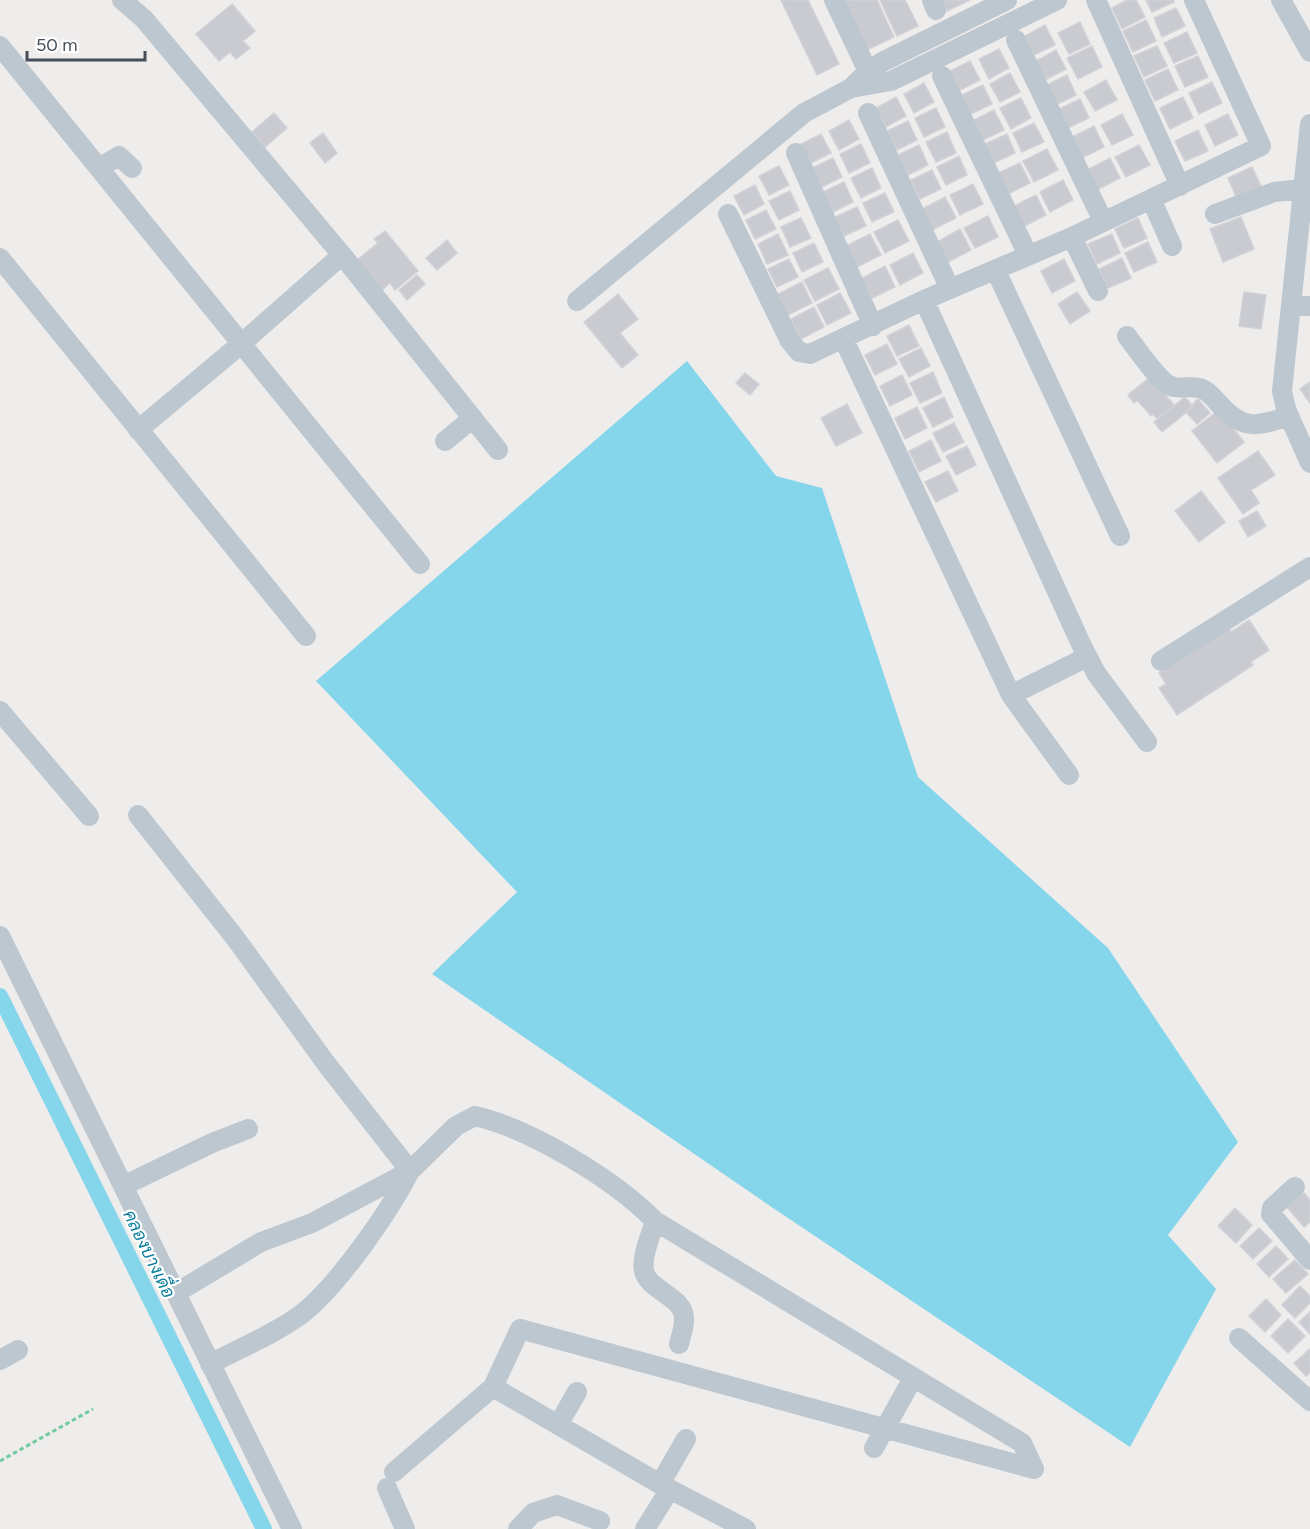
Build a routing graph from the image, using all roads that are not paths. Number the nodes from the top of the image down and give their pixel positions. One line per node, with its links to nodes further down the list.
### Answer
1 (122, 0): 28 (street)
2 (834, 0): 14 (street)
3 (1008, 0): 8 (street)
4 (1058, 0): 9 (street)
5 (1096, 0): 20 (street)
6 (1194, 0): 20 (street)
7 (1281, 0): 12 (street)
8 (975, 16): 9 (street); 14 (street)
9 (984, 36): 14 (street)
10 (1016, 39): 25 (street)
11 (0, 46): 18 (street)
12 (1310, 52)
13 (942, 76): 29 (street)
14 (871, 78): 35 (street)
15 (868, 113): 32 (street)
16 (1310, 124): 21 (street)
17 (796, 153): 37 (street)
18 (99, 168): 19 (street); 40 (street)
19 (132, 168)
20 (1180, 186): 22 (street)
21 (1303, 189): 24 (street); 36 (street)
22 (1151, 199): 25 (street); 27 (street)
23 (728, 214): 39 (street)
24 (1215, 214)
25 (1103, 220): 26 (street)
26 (1072, 237): 29 (street); 33 (street)
27 (1172, 246)
28 (342, 255): 40 (street); 42 (street)
29 (1028, 255): 31 (street)
30 (0, 258): 43 (street)
31 (996, 270): 32 (street); 47 (street)
32 (950, 289): 34 (street)
33 (1098, 291)
34 (924, 300): 37 (street); 51 (street)
35 (578, 301)
36 (1300, 305): 41 (street)
37 (873, 326): 39 (street)
38 (1127, 336): 41 (street)
39 (844, 340): 53 (street)
40 (242, 344): 43 (street); 48 (street)
41 (1290, 416): 46 (street)
42 (472, 418): 44 (street); 45 (street)
43 (138, 430): 50 (street)
44 (445, 441)
45 (498, 450)
46 (1307, 450)
47 (1120, 536)
48 (420, 564)
49 (1310, 567): 52 (street)
50 (306, 636)
51 (1088, 657): 53 (street); 55 (street)
52 (1161, 661)
53 (1011, 695): 56 (street)
54 (0, 711): 58 (street)
55 (1147, 742)
56 (1069, 775)
57 (138, 815): 61 (street)
58 (89, 816)
59 (2, 947): 62 (street)
60 (248, 1129): 62 (street)
61 (410, 1171): 64 (street); 66 (street); 71 (street)
62 (125, 1185): 66 (street)
63 (1295, 1187): 65 (street)
64 (655, 1221): 68 (street); 72 (street)
65 (1310, 1260)
66 (176, 1293): 71 (street)
67 (1239, 1338): 75 (street)
68 (679, 1344)
69 (18, 1350): 70 (street)
70 (0, 1360)
71 (210, 1364): 82 (street)
72 (913, 1378): 77 (street); 77 (street)
73 (493, 1387): 76 (street); 77 (street); 83 (street)
74 (577, 1392): 76 (street)
75 (1310, 1401)
76 (558, 1425): 80 (street)
77 (885, 1428): 79 (street)
78 (686, 1439): 80 (street)
79 (874, 1448)
80 (665, 1486): 85 (street); 86 (street)
81 (600, 1521): 84 (street)
82 (292, 1529)
83 (405, 1529)
84 (518, 1529)
85 (645, 1529)
86 (746, 1529)

